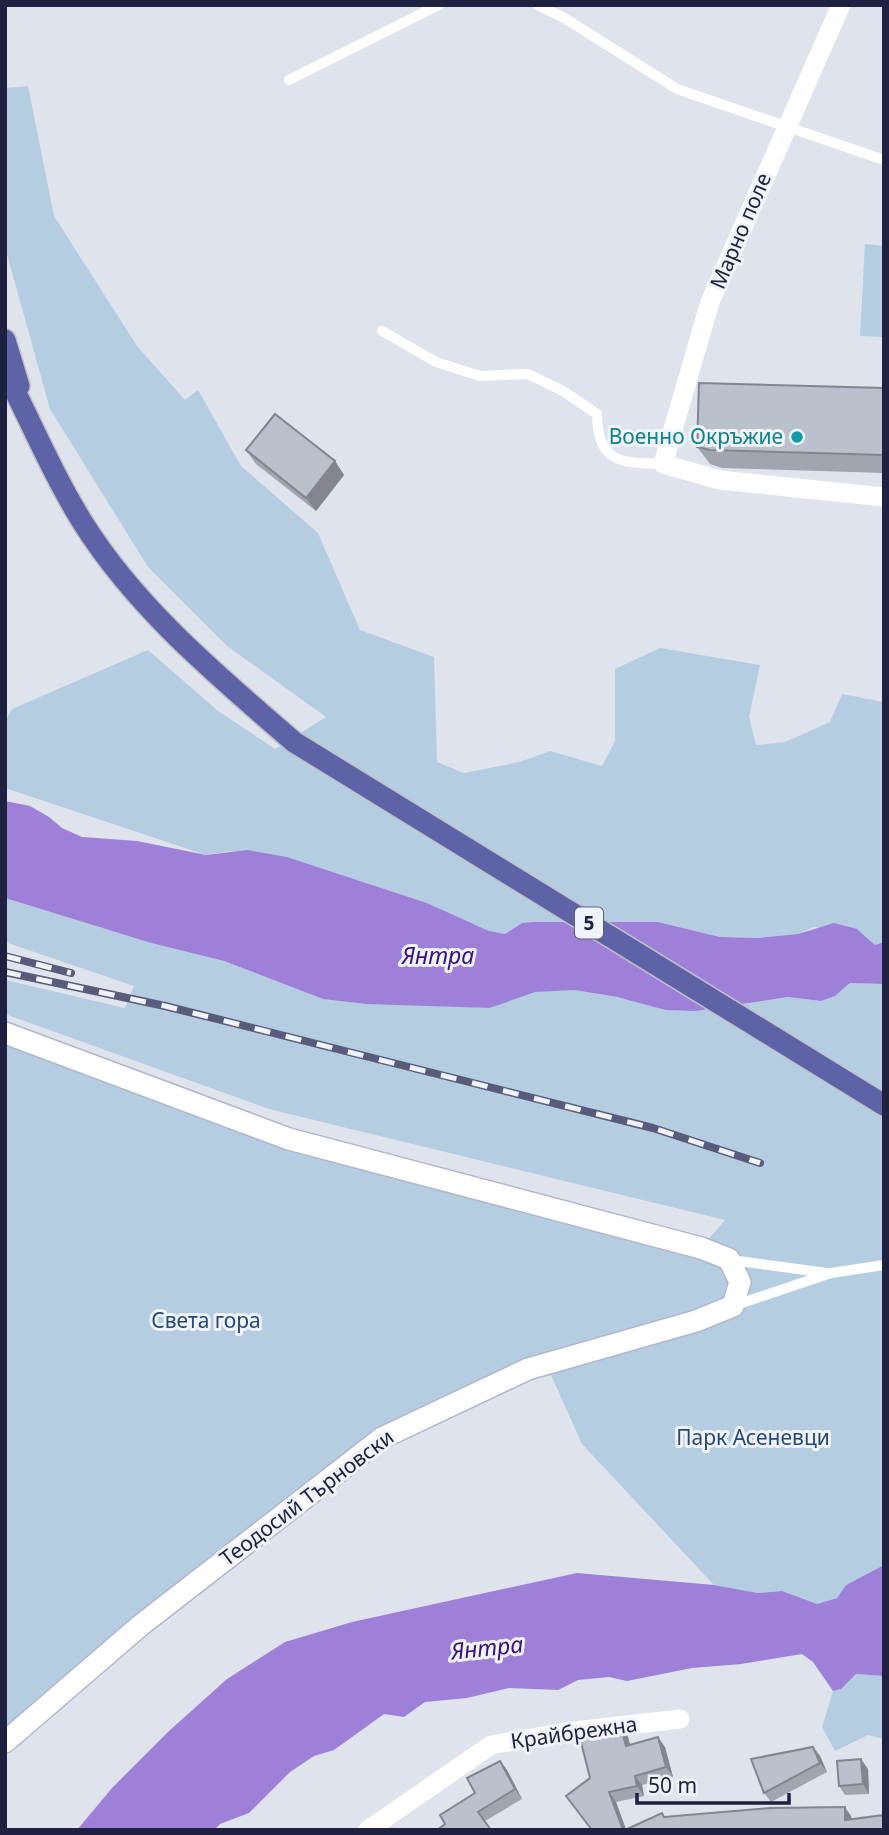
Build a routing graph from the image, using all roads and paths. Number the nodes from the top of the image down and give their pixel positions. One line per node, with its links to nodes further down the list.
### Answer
1 (439, 5): 4 (lane)
2 (538, 5): 5 (lane)
3 (841, 5): 5 (street, Марно поле)
4 (289, 80)
5 (785, 128): 6 (lane); 11 (street, Марно поле)
6 (884, 160)
7 (382, 331): 11 (lane)
8 (5, 340): 10 (main road, 5)
9 (5, 371): 10 (main road, 5)
10 (29, 418): 14 (main road, 5)
11 (663, 464): 12 (street)
12 (884, 497)
13 (5, 1033): 15 (street)
14 (884, 1105)
15 (729, 1259): 17 (lane); 18 (street)
16 (884, 1265): 17 (lane)
17 (831, 1273): 18 (lane)
18 (733, 1306): 20 (street, Теодосий Търновски)
19 (680, 1719): 21 (street, Крайбрежна)
20 (5, 1742)
21 (368, 1830)

